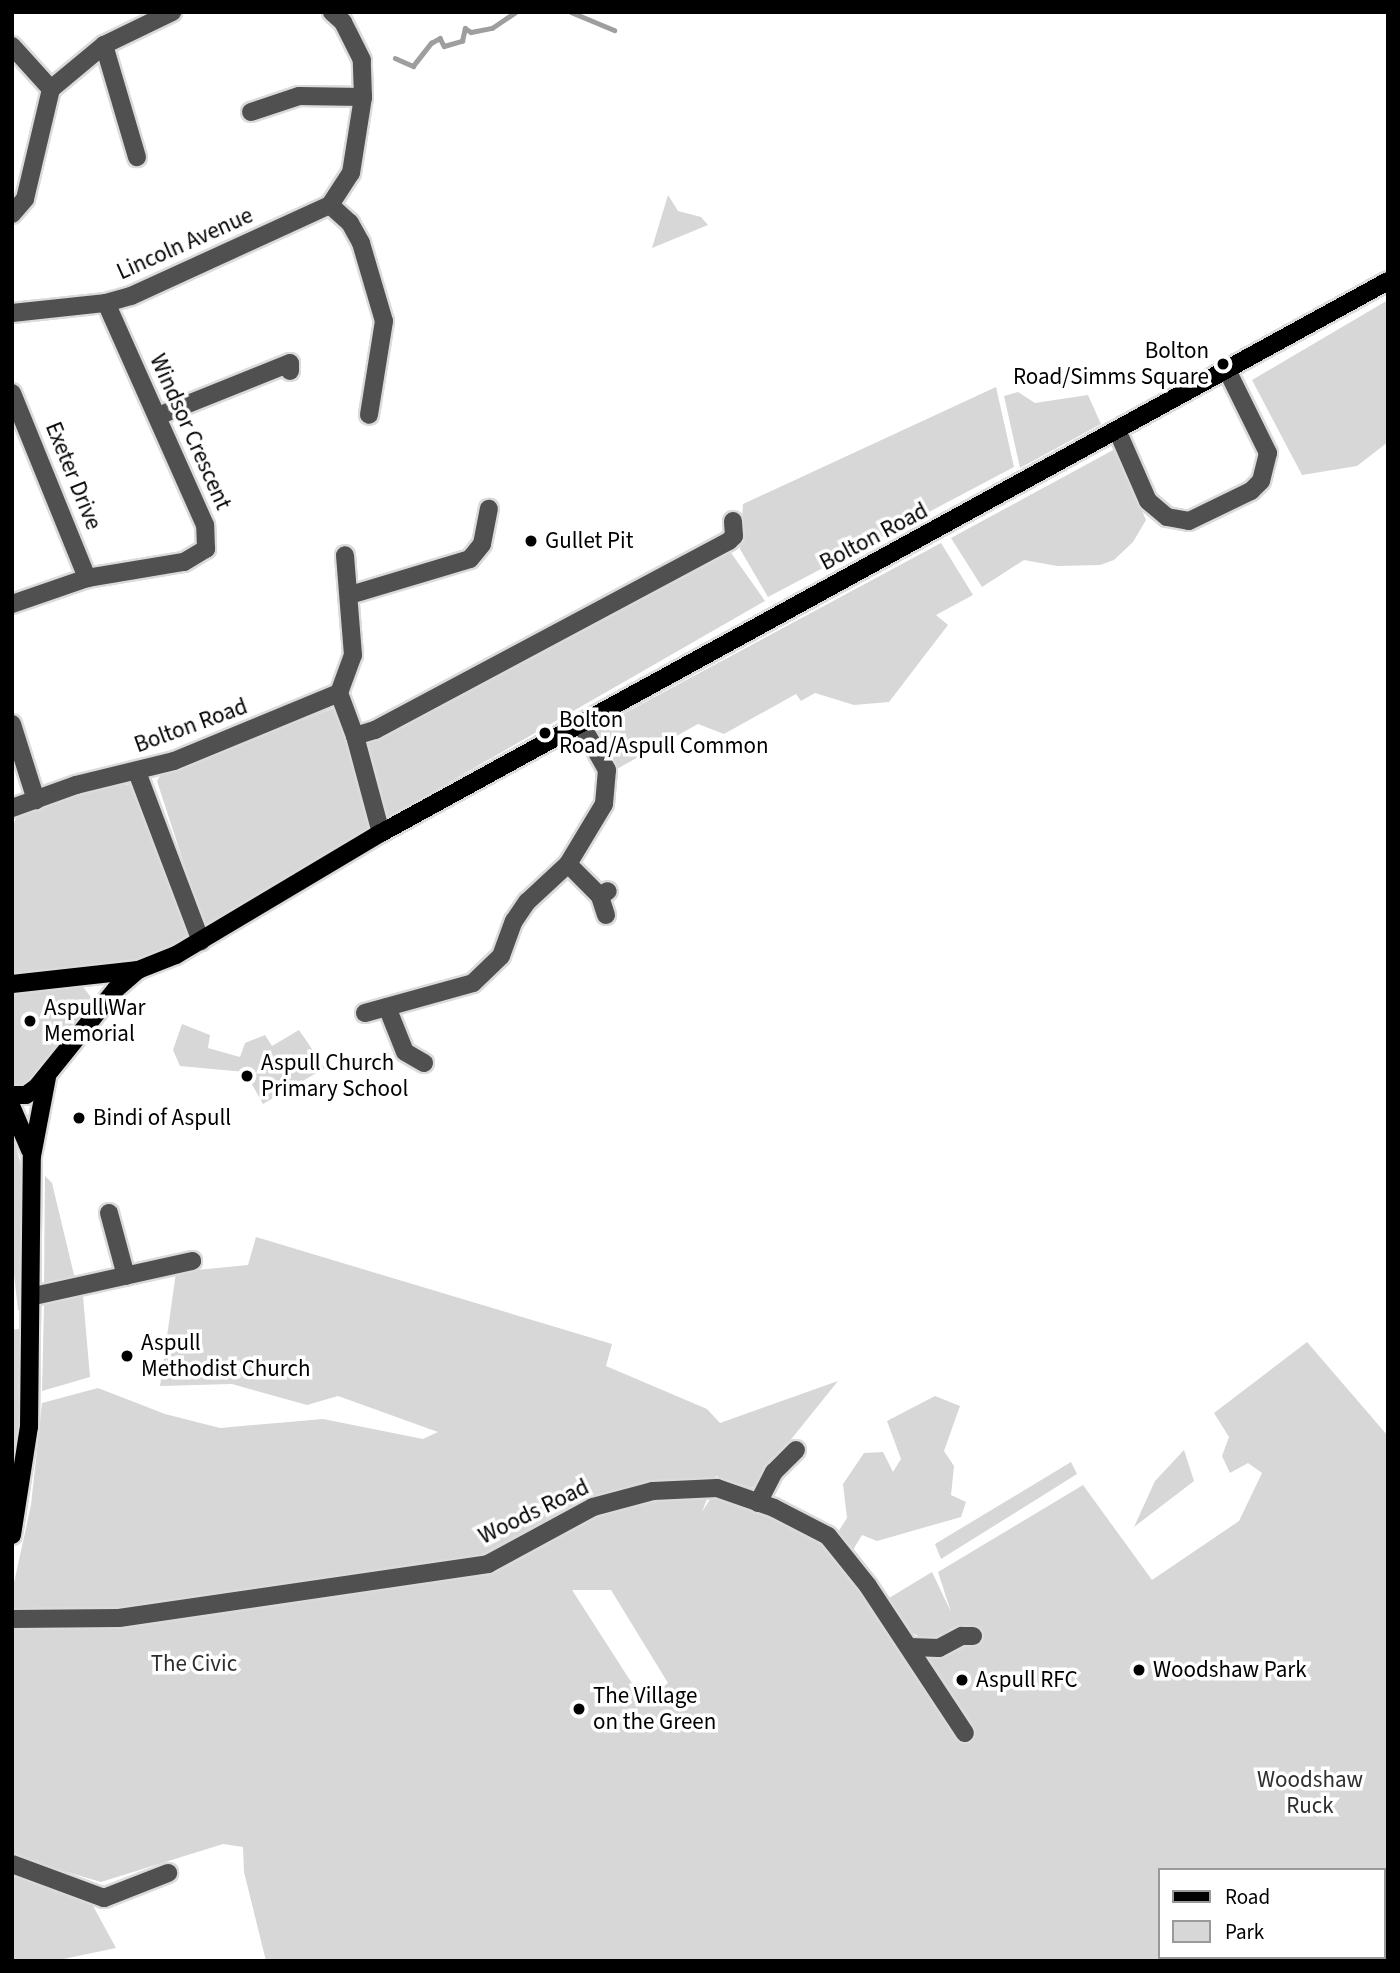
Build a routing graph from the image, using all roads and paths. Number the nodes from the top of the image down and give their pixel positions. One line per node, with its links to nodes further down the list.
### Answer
1 (172, 12): 3 (street)
2 (332, 12): 6 (street)
3 (104, 44): 5 (street); 8 (street)
4 (12, 46): 5 (street)
5 (51, 89): 10 (street)
6 (363, 97): 7 (street); 9 (street)
7 (251, 112)
8 (137, 158)
9 (330, 205): 12 (street, Lincoln Avenue); 17 (street)
10 (12, 214)
11 (1388, 281): 15 (main road, Bolton Road)
12 (106, 303): 13 (street, Lincoln Avenue); 18 (street, Windsor Crescent)
13 (12, 313)
14 (290, 371): 18 (street)
15 (1228, 372): 19 (main road, Bolton Road); 19 (street)
16 (12, 393): 23 (street, Exeter Drive)
17 (369, 415)
18 (158, 416): 23 (street, Windsor Crescent)
19 (1117, 430): 28 (main road, Bolton Road)
20 (489, 509): 24 (street)
21 (733, 521): 29 (street)
22 (345, 555): 24 (street)
23 (87, 578): 25 (street, Windsor Crescent)
24 (350, 595): 26 (street)
25 (12, 604)
26 (339, 693): 29 (street); 30 (street, Bolton Road)
27 (12, 724): 31 (street)
28 (581, 724): 33 (main road, Bolton Road); 34 (street)
29 (355, 736): 33 (street)
30 (138, 772): 31 (street, Bolton Road); 36 (street)
31 (36, 800): 32 (street, Bolton Road)
32 (12, 808)
33 (381, 833): 36 (main road, Bolton Road)
34 (568, 864): 35 (street); 40 (street)
35 (606, 915)
36 (201, 941): 37 (main road, Bolton Road)
37 (138, 970): 38 (main road, Bolton Road); 42 (main road, Bolton Road)
38 (70, 979): 39 (main road, Bolton Road); 42 (main road)
39 (12, 984)
40 (387, 1007): 41 (street); 43 (street)
41 (365, 1013)
42 (95, 1015): 44 (main road, Bolton Road)
43 (427, 1065)
44 (47, 1077): 45 (main road); 47 (main road)
45 (12, 1095)
46 (12, 1108): 47 (main road)
47 (32, 1156): 51 (main road)
48 (109, 1213): 50 (street)
49 (191, 1261): 50 (street)
50 (126, 1276): 51 (street)
51 (34, 1296): 54 (main road)
52 (796, 1450): 53 (street)
53 (758, 1503): 55 (street, Woods Road); 57 (street, Woods Road)
54 (12, 1535)
55 (12, 1619)
56 (973, 1636): 57 (street)
57 (910, 1647): 58 (street, Woods Road)
58 (965, 1733)
59 (12, 1864): 60 (street)
60 (168, 1873)

